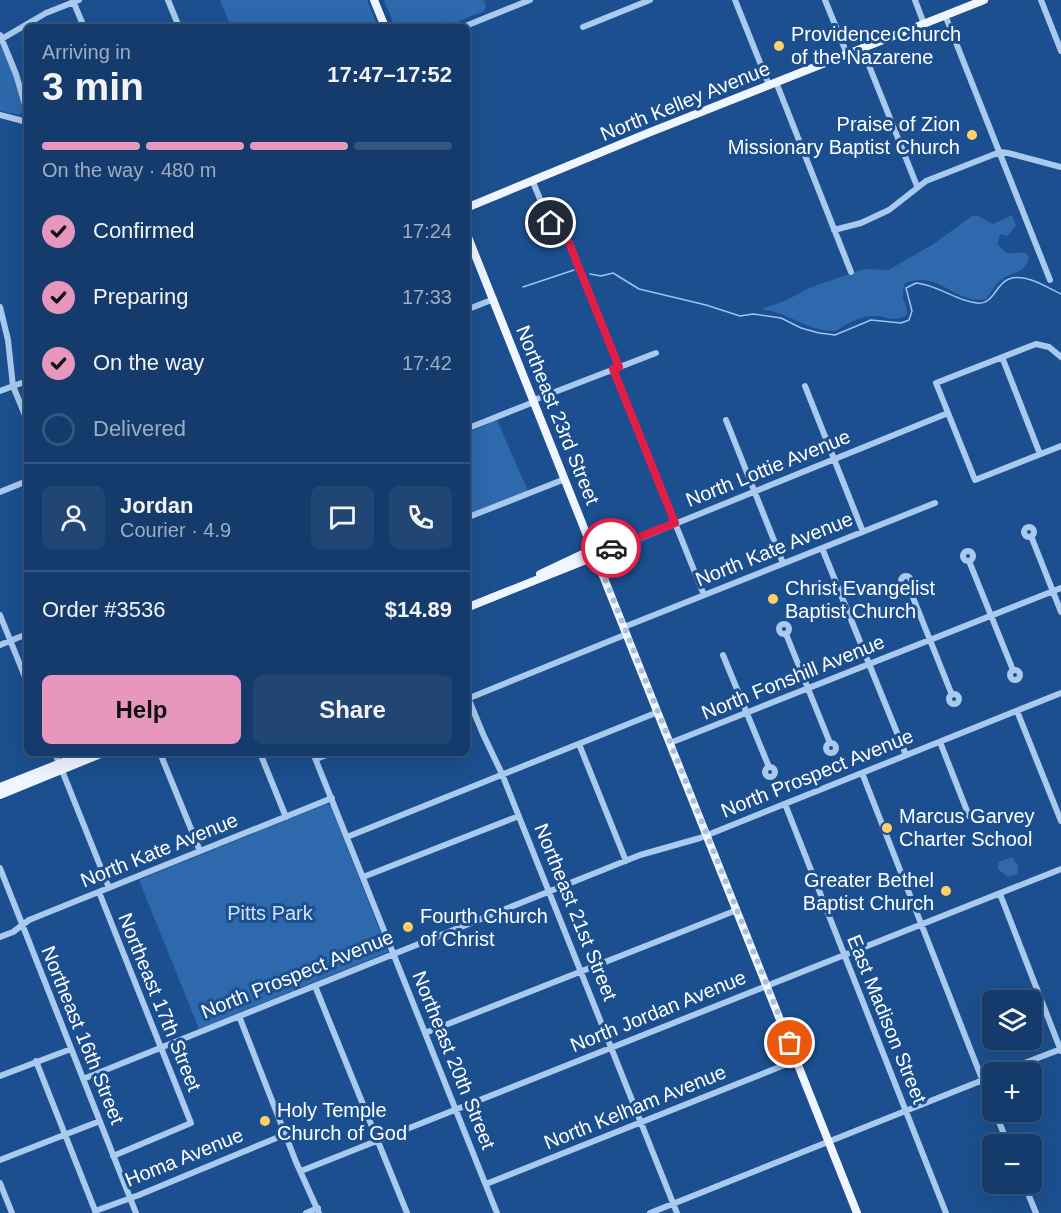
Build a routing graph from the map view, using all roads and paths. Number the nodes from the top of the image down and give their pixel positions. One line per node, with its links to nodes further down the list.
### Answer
1 (168, 0): 14 (street)
2 (374, 0): 15 (main road)
3 (530, 0): 18 (street)
4 (650, 0): 19 (street)
5 (735, 0): 24 (street)
6 (825, 0): 23 (street)
7 (915, 0): 16 (street)
8 (984, 0): 11 (main road, North Kelley Avenue)
9 (1041, 0): 22 (street)
10 (75, 1): 12 (street); 13 (street)
11 (945, 15): 16 (main road, North Kelley Avenue); 28 (street)
12 (26, 24)
13 (83, 24)
14 (178, 24)
15 (384, 24)
16 (924, 24): 21 (main road, North Kelley Avenue)
17 (24, 25): 20 (street)
18 (470, 25)
19 (584, 27)
20 (1, 38): 25 (street)
21 (862, 48): 23 (main road, North Kelley Avenue); 31 (street)
22 (1061, 51)
23 (847, 54): 24 (main road, North Kelley Avenue)
24 (773, 84): 30 (main road, North Kelley Avenue); 33 (street)
25 (24, 102)
26 (0, 115): 27 (street)
27 (24, 121)
28 (1000, 153): 29 (street); 31 (street); 36 (street)
29 (1061, 167)
30 (533, 182): 32 (main road, North Kelley Avenue); 43 (street)
31 (917, 186): 33 (street)
32 (470, 206)
33 (834, 230): 35 (street)
34 (470, 241): 37 (main road, Northeast 23rd Street)
35 (851, 272)
36 (1050, 280)
37 (494, 298): 39 (street); 48 (main road, Northeast 23rd Street)
38 (0, 307): 45 (street)
39 (470, 308)
40 (656, 353): 43 (street)
41 (1002, 357): 42 (street); 50 (street); 54 (street)
42 (1061, 357)
43 (616, 368): 48 (street); 62 (street)
44 (24, 382): 45 (street)
45 (13, 386): 47 (street); 49 (street)
46 (805, 386): 55 (street)
47 (0, 391)
48 (534, 401): 52 (street); 56 (main road, Northeast 23rd Street)
49 (24, 413)
50 (948, 413): 54 (street); 55 (street, North Lottie Avenue)
51 (726, 420): 58 (street)
52 (470, 427)
53 (1061, 446): 54 (street)
54 (1040, 454)
55 (834, 459): 58 (street, North Lottie Avenue); 63 (street)
56 (565, 479): 61 (street); 66 (main road, Northeast 23rd Street)
57 (24, 482): 59 (street)
58 (755, 491): 62 (street, North Lottie Avenue); 68 (street)
59 (0, 492)
60 (935, 503): 63 (street, North Kate Avenue)
61 (470, 516)
62 (675, 523): 66 (street, North Lottie Avenue); 72 (street)
63 (863, 532): 65 (street, North Kate Avenue)
64 (1030, 536): 71 (street)
65 (822, 548): 68 (street, North Kate Avenue); 84 (street)
66 (594, 552): 73 (main road, North Lottie Avenue); 77 (main road, Northeast 23rd Street)
67 (969, 561): 76 (street)
68 (783, 563): 72 (street, North Kate Avenue)
69 (908, 585): 81 (street)
70 (1061, 588): 71 (street, North Fonshill Avenue)
71 (1052, 591): 74 (street); 76 (street, North Fonshill Avenue)
72 (704, 595): 77 (street, North Kate Avenue)
73 (470, 603)
74 (1061, 612)
75 (0, 615): 80 (street)
76 (991, 615): 81 (street, North Fonshill Avenue); 85 (street)
77 (626, 631): 90 (street, North Kate Avenue); 93 (main road, Northeast 23rd Street)
78 (786, 634): 87 (street)
79 (24, 635): 80 (street)
80 (10, 640): 82 (street); 86 (street)
81 (930, 640): 84 (street, North Fonshill Avenue); 89 (street)
82 (0, 645)
83 (723, 655): 94 (street)
84 (869, 664): 87 (street, North Fonshill Avenue); 99 (street)
85 (1013, 670)
86 (24, 675)
87 (808, 689): 94 (street, North Fonshill Avenue); 97 (street)
88 (1061, 693): 92 (street, North Prospect Avenue)
89 (952, 694)
90 (470, 695)
91 (470, 703): 109 (street, Northeast 21st Street)
92 (1017, 711): 95 (street, North Prospect Avenue); 117 (street)
93 (658, 712): 96 (main road, Northeast 23rd Street); 98 (street)
94 (747, 713): 96 (street, North Fonshill Avenue); 107 (street)
95 (940, 742): 99 (street, North Prospect Avenue); 115 (street)
96 (670, 743): 118 (main road, Northeast 23rd Street)
97 (830, 743)
98 (579, 744): 109 (street); 121 (street)
99 (906, 755): 108 (street, North Prospect Avenue)
100 (56, 756): 106 (street)
101 (81, 756): 106 (main road)
102 (95, 756): 106 (main road)
103 (161, 756): 120 (street)
104 (261, 756): 116 (street)
105 (314, 756): 112 (street, Northeast 20th Street)
106 (61, 767): 110 (main road); 111 (main road); 125 (street)
107 (769, 767)
108 (862, 773): 113 (street, North Prospect Avenue); 130 (street)
109 (502, 774): 114 (street, Northeast 21st Street); 119 (street)
110 (0, 787)
111 (0, 795)
112 (332, 798): 116 (street, North Kate Avenue); 119 (street, Northeast 20th Street)
113 (785, 804): 118 (street, North Prospect Avenue); 134 (street, East Madison Street)
114 (519, 816): 124 (street); 127 (street, Northeast 21st Street)
115 (969, 816)
116 (286, 817): 120 (street, North Kate Avenue)
117 (1061, 821)
118 (707, 835): 121 (street, North Prospect Avenue); 129 (main road, Northeast 23rd Street)
119 (347, 837): 124 (street, Northeast 20th Street)
120 (200, 851): 125 (street, North Kate Avenue)
121 (626, 861): 127 (street, North Prospect Avenue)
122 (0, 868): 131 (street, Northeast 16th Street)
123 (1061, 869): 128 (street, North Jordan Avenue)
124 (363, 877): 133 (street, Northeast 20th Street)
125 (109, 888): 126 (street, North Kate Avenue)
126 (99, 892): 131 (street, North Kate Avenue); 140 (street, Northeast 17th Street)
127 (549, 892): 133 (street, North Prospect Avenue); 135 (street, Northeast 21st Street)
128 (1000, 894): 130 (street, North Jordan Avenue); 143 (street)
129 (737, 910): 135 (street); 137 (main road, Northeast 23rd Street)
130 (923, 925): 134 (street, North Jordan Avenue); 149 (street)
131 (22, 926): 132 (street, North Kate Avenue); 142 (street, Northeast 16th Street)
132 (0, 937)
133 (394, 954): 136 (street, North Prospect Avenue); 139 (street, Northeast 20th Street)
134 (845, 956): 137 (street, North Jordan Avenue); 151 (street, East Madison Street)
135 (581, 971): 139 (street); 141 (street, Northeast 21st Street)
136 (315, 986): 138 (street, North Prospect Avenue); 156 (street)
137 (767, 986): 141 (street, North Jordan Avenue); 144 (main road, Northeast 23rd Street)
138 (238, 1016): 140 (street, North Prospect Avenue); 154 (street)
139 (425, 1033): 150 (street, Northeast 20th Street)
140 (160, 1047): 148 (street, North Prospect Avenue); 158 (street, Northeast 17th Street)
141 (612, 1047): 150 (street, North Jordan Avenue); 153 (street, Northeast 21st Street)
142 (71, 1049): 145 (street); 148 (street, Northeast 16th Street)
143 (1061, 1050): 146 (street)
144 (797, 1060): 153 (street, North Kelham Avenue); 157 (main road, Northeast 23rd Street)
145 (36, 1061): 147 (street); 155 (street)
146 (1028, 1062)
147 (0, 1076)
148 (83, 1079): 152 (street, Northeast 16th Street)
149 (982, 1080): 151 (street)
150 (456, 1109): 156 (street, North Jordan Avenue); 162 (street, Northeast 20th Street)
151 (906, 1111): 157 (street); 176 (street, East Madison Street)
152 (100, 1121): 155 (street); 158 (street, Northeast 16th Street)
153 (642, 1122): 162 (street, North Kelham Avenue); 165 (street, Northeast 21st Street)
154 (286, 1134): 160 (street); 164 (street, Homa Avenue)
155 (65, 1135): 159 (street); 167 (street)
156 (378, 1140): 160 (street, North Jordan Avenue); 171 (street)
157 (828, 1142): 165 (street); 175 (main road, Northeast 23rd Street)
158 (113, 1155): 164 (street, Northeast 16th Street)
159 (0, 1160)
160 (301, 1171): 166 (street)
161 (0, 1183): 168 (street)
162 (486, 1184): 172 (street, Northeast 20th Street)
163 (1028, 1194): 177 (street)
164 (130, 1197): 167 (street, Homa Avenue); 169 (street, Northeast 16th Street)
165 (673, 1204): 173 (street); 174 (street, Northeast 21st Street)
166 (319, 1211): 170 (street)
167 (95, 1212)
168 (12, 1213)
169 (136, 1213)
170 (306, 1213)
171 (407, 1213)
172 (497, 1213)
173 (650, 1213)
174 (677, 1213)
175 (857, 1213)
176 (946, 1213)
177 (1036, 1213)

